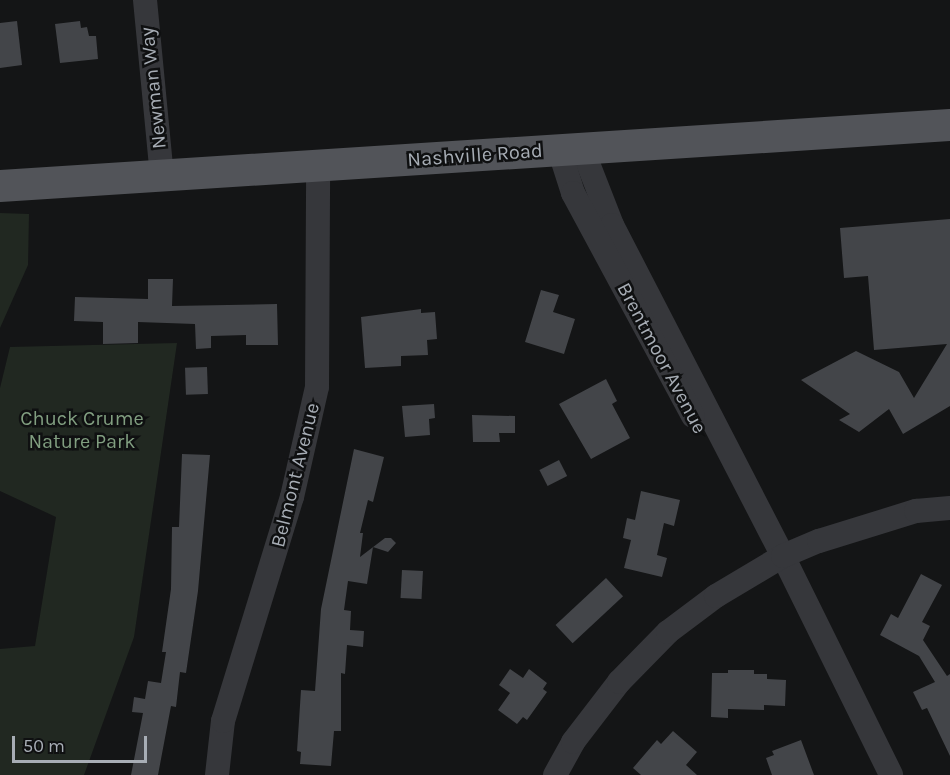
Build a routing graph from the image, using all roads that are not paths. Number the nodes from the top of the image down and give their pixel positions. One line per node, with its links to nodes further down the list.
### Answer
1 (145, 0): 5 (street, Newman Way)
2 (950, 125): 3 (main road, Nashville Road)
3 (570, 148): 4 (main road, Nashville Road); 8 (street, Brentmoor Avenue)
4 (318, 166): 5 (main road, Nashville Road); 9 (street, Belmont Avenue)
5 (162, 176): 6 (main road, Nashville Road)
6 (0, 186)
7 (950, 508): 8 (street)
8 (783, 556): 10 (street); 11 (street, Brentmoor Avenue)
9 (217, 775)
10 (555, 775)
11 (891, 775)

